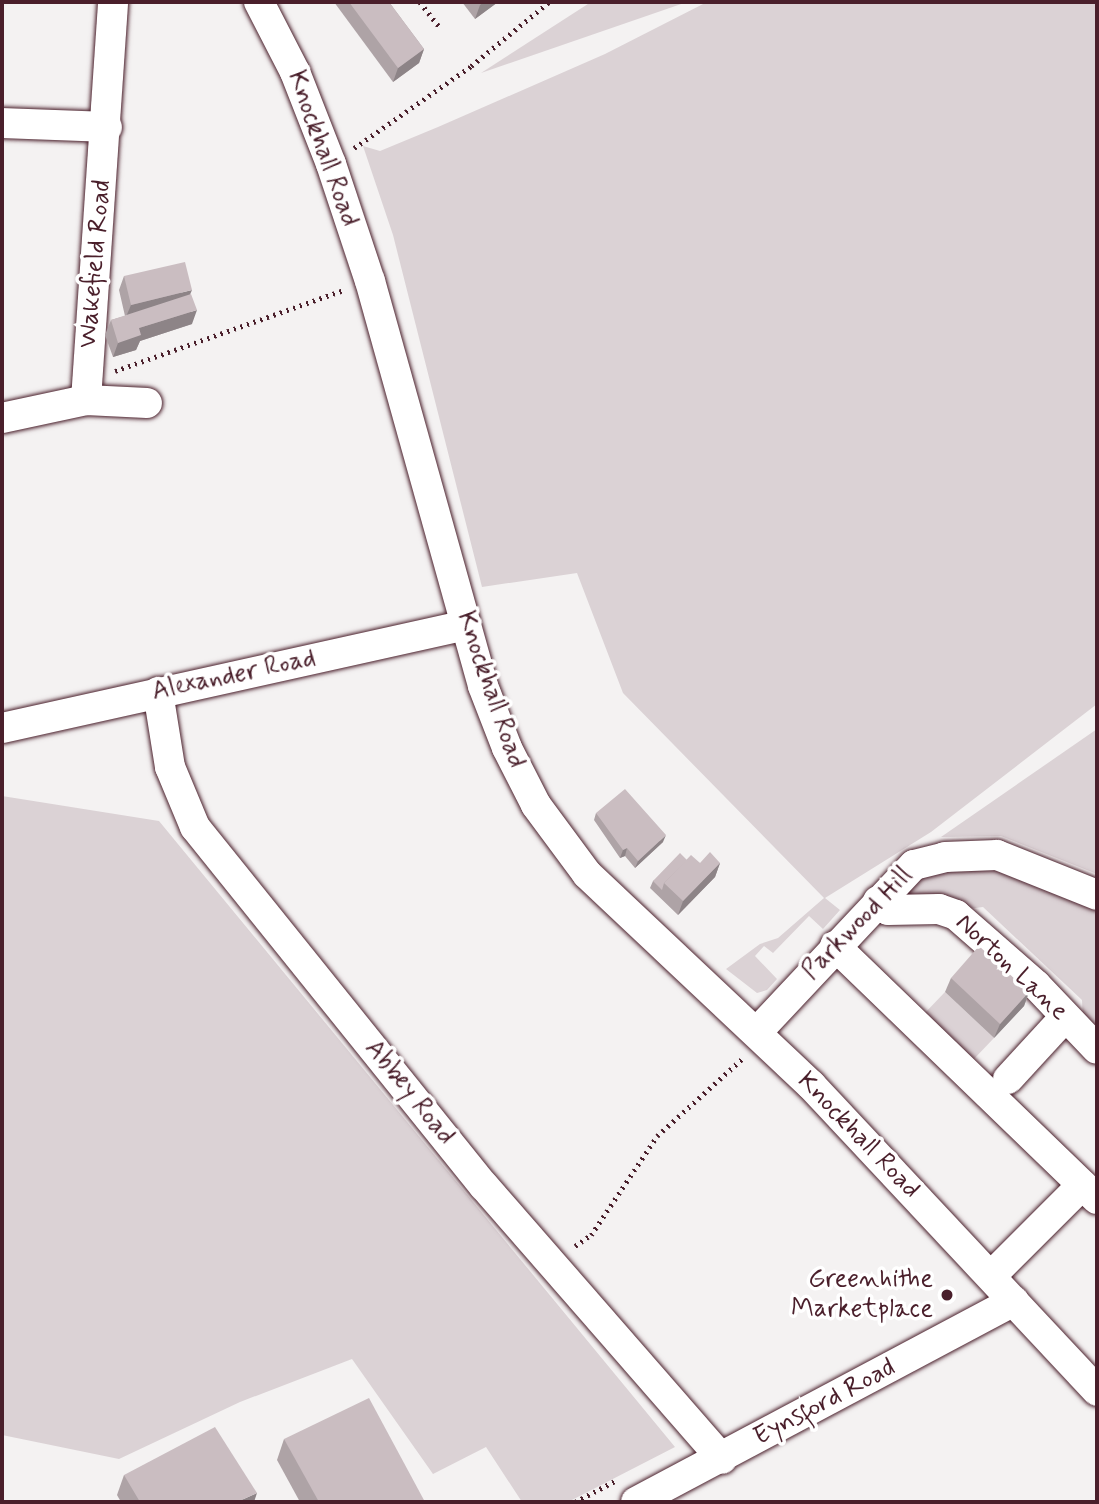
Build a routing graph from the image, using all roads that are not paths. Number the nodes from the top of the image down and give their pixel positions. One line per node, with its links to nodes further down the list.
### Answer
1 (113, 2): 4 (street, Wakefield Road)
2 (259, 2): 8 (street, Knockhall Road)
3 (2, 123): 4 (street)
4 (107, 127): 5 (street, Wakefield Road)
5 (85, 391): 6 (street); 7 (street)
6 (147, 403)
7 (2, 418)
8 (466, 625): 9 (street, Alexander Road); 15 (street, Knockhall Road)
9 (158, 692): 10 (street, Alexander Road); 22 (street, Abbey Road)
10 (2, 728)
11 (1097, 895): 12 (street, Parkwood Hill)
12 (877, 901): 13 (street, Parkwood Hill); 14 (street, Norton Lane)
13 (835, 946): 15 (street, Parkwood Hill); 18 (street)
14 (1065, 1018): 16 (street, Norton Lane); 17 (street)
15 (760, 1035): 19 (street, Knockhall Road)
16 (1097, 1049)
17 (1008, 1079)
18 (1090, 1192): 19 (street)
19 (991, 1276): 20 (street, Knockhall Road)
20 (1014, 1301): 21 (street, Knockhall Road); 22 (street, Eynsford Road)
21 (1097, 1391)
22 (722, 1459): 23 (street, Eynsford Road)
23 (636, 1502)

